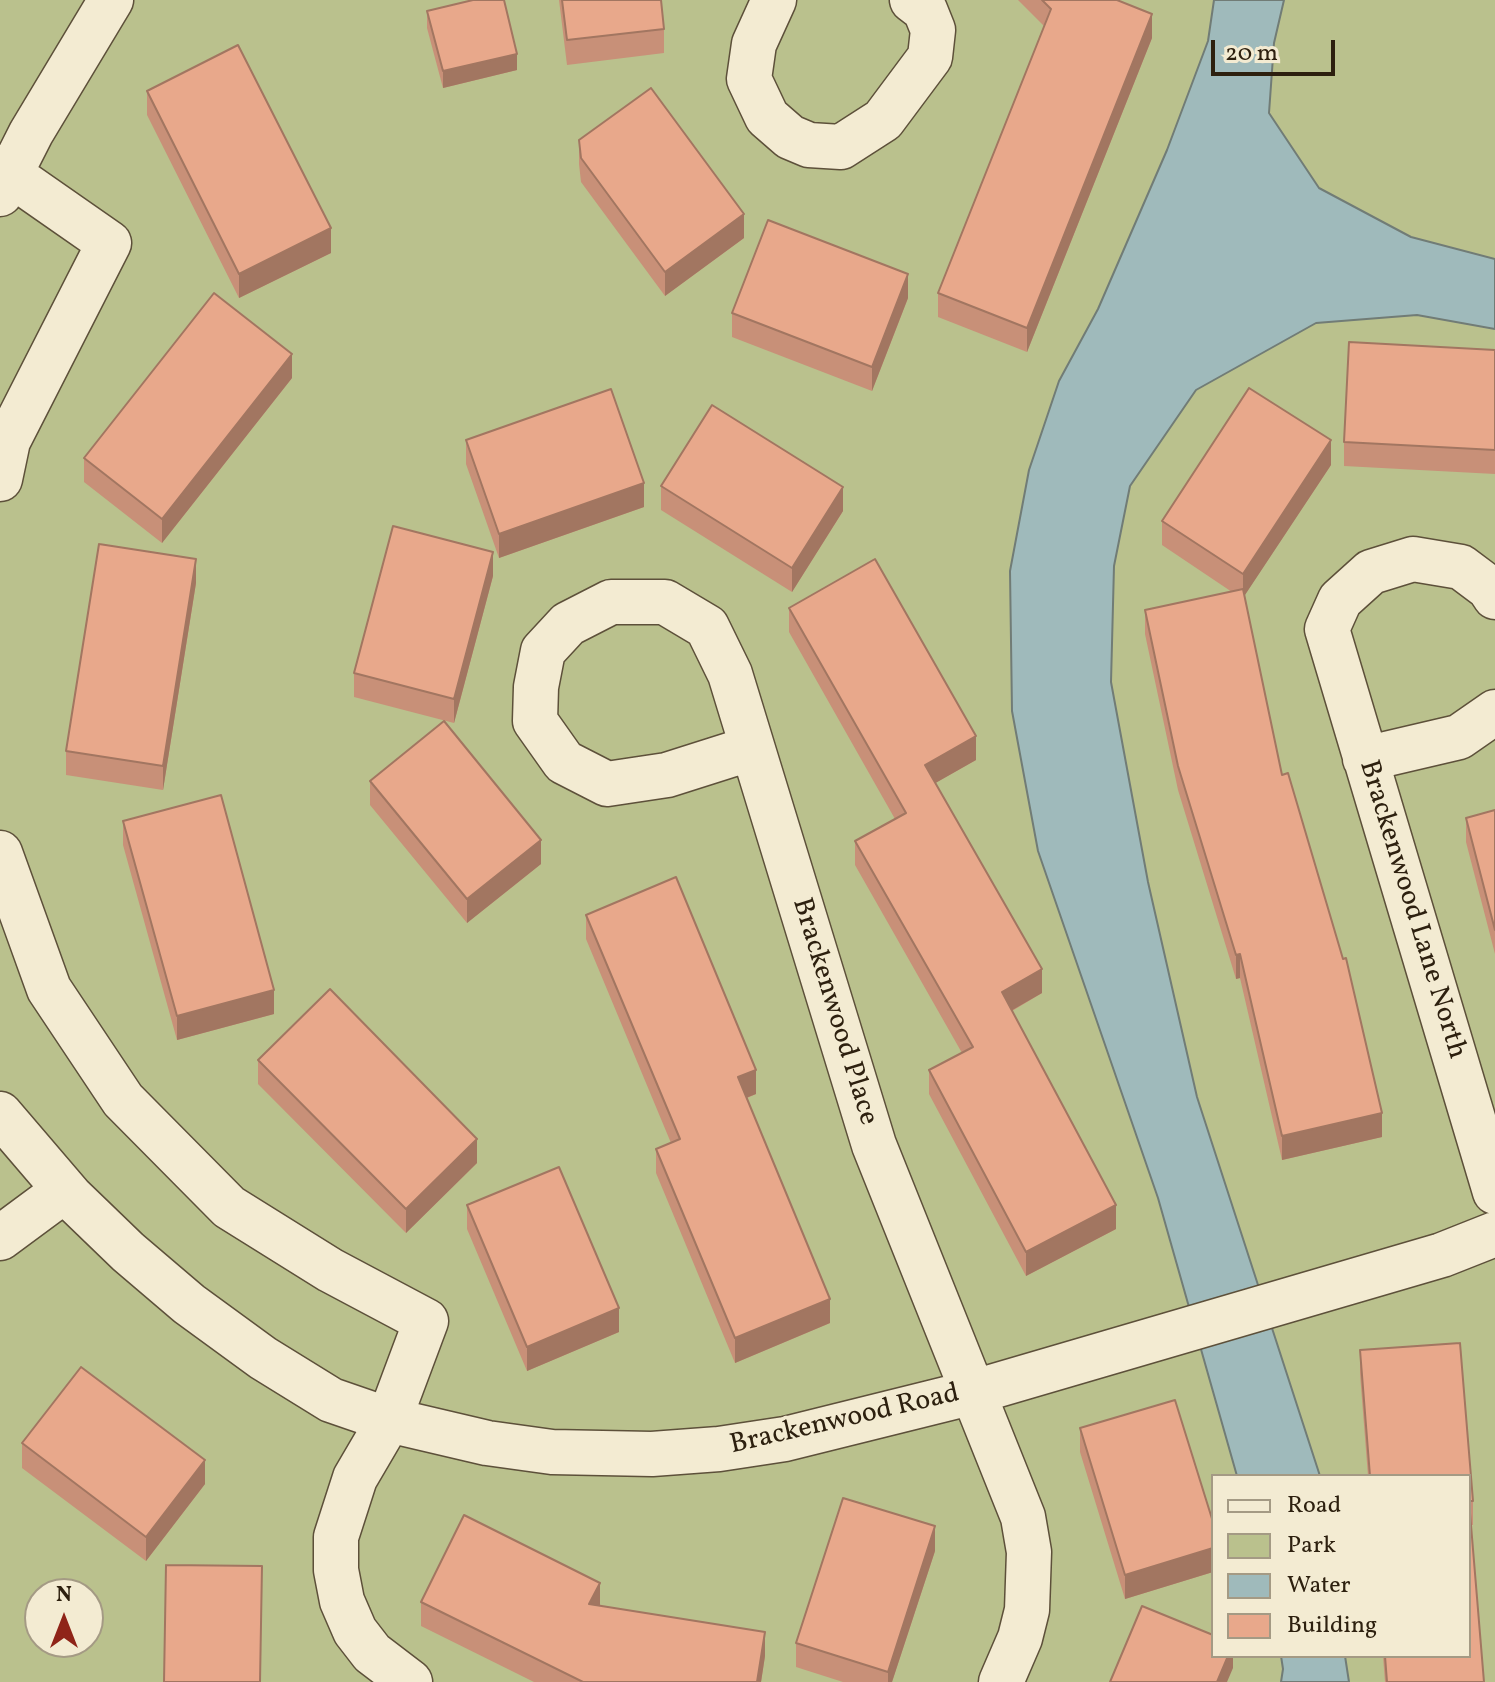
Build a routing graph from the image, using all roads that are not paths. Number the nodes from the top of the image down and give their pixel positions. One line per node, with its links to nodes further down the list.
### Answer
1 (111, 0): 4 (street)
2 (774, 0): 3 (street)
3 (912, 0)
4 (4, 178): 5 (street)
5 (0, 479)
6 (1495, 597): 9 (street, Brackenwood Lane North)
7 (1495, 712): 9 (street)
8 (752, 748): 8 (street, Brackenwood Place); 16 (street, Brackenwood Place)
9 (1365, 759): 13 (street, Brackenwood Lane North)
10 (0, 853): 17 (street)
11 (0, 1114): 12 (street, Brackenwood Road)
12 (65, 1190): 15 (street); 17 (street, Brackenwood Road)
13 (1495, 1192)
14 (1495, 1234): 16 (street, Brackenwood Road)
15 (0, 1238)
16 (974, 1392): 17 (street, Brackenwood Road); 19 (street, Brackenwood Place)
17 (389, 1420): 18 (street)
18 (410, 1682)
19 (1001, 1682)

